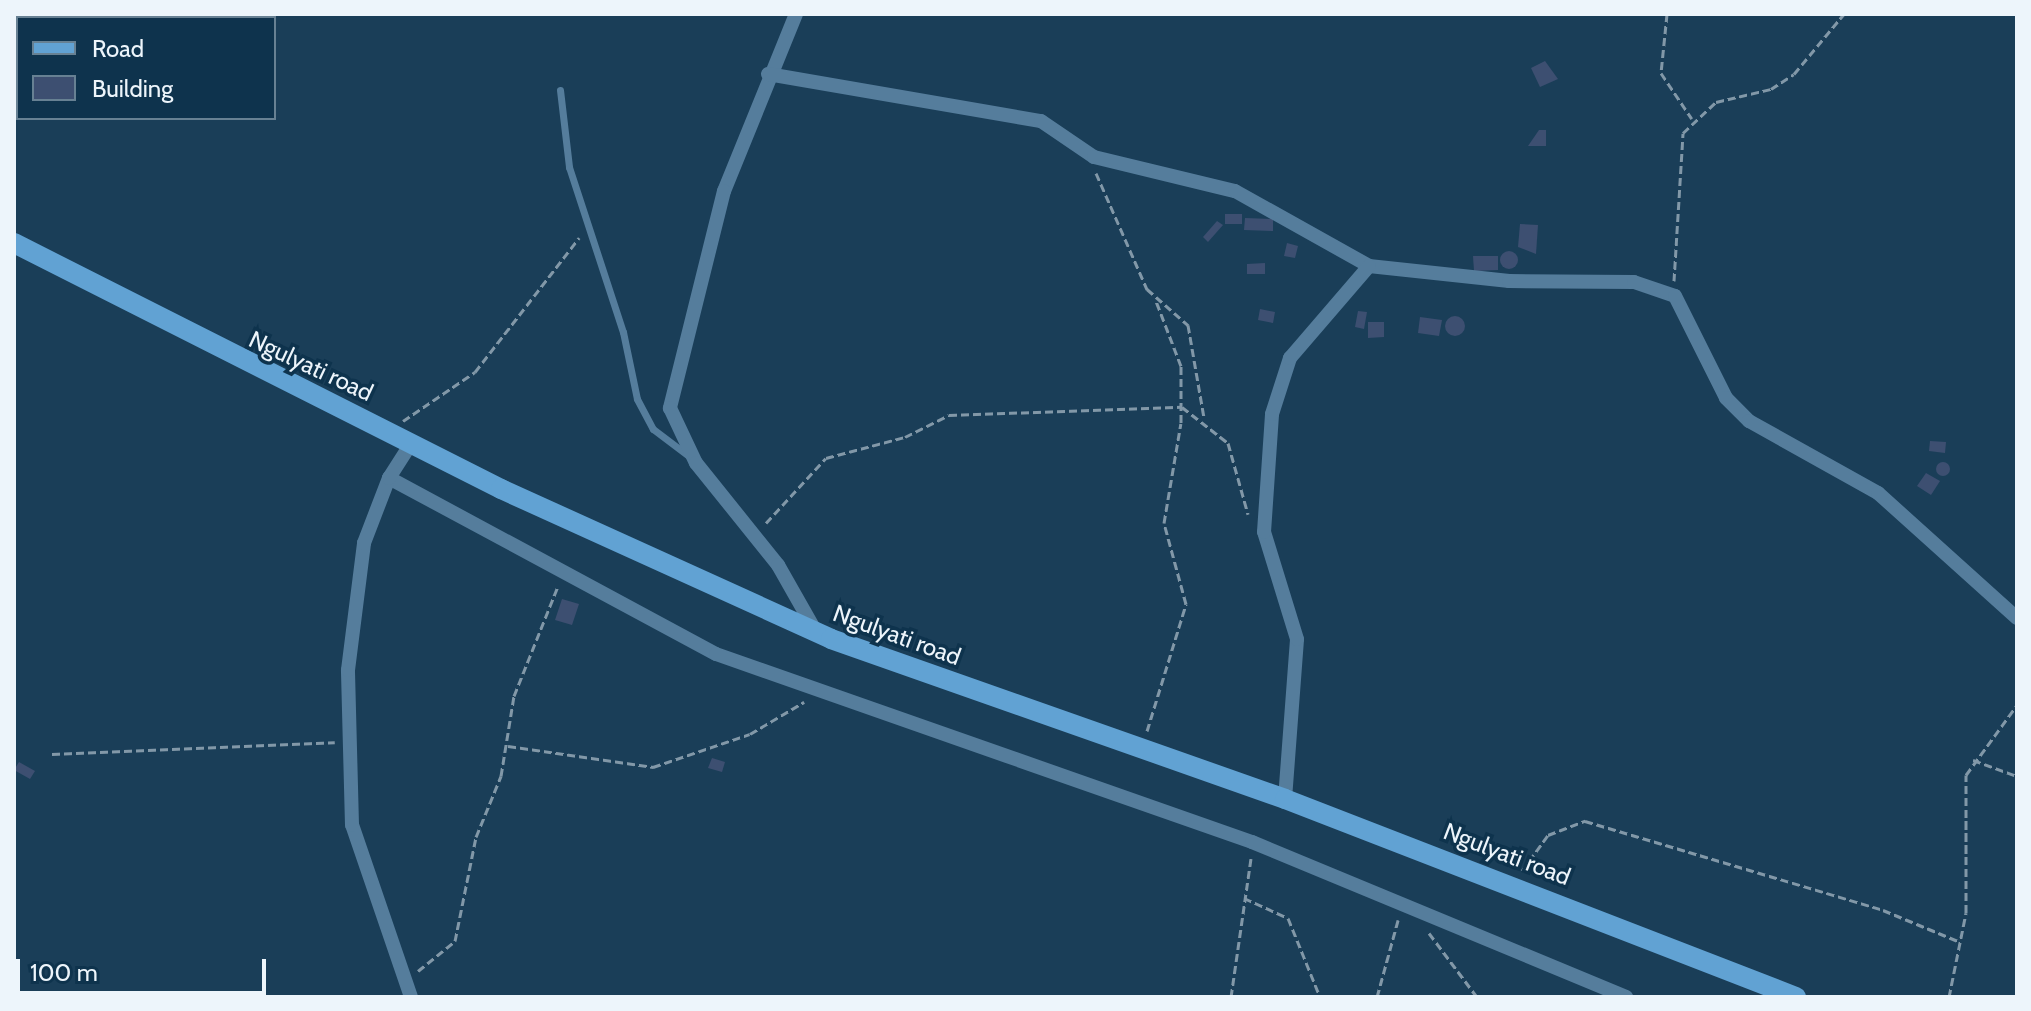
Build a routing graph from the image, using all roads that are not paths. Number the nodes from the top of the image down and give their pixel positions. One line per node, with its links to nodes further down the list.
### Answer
1 (796, 14): 2 (street)
2 (768, 74): 5 (street); 7 (street)
3 (560, 90): 7 (lane)
4 (14, 243): 6 (main road, Ngulyati road)
5 (1369, 266): 9 (street); 11 (street)
6 (412, 442): 8 (street); 10 (main road, Ngulyati road)
7 (694, 459): 10 (street)
8 (389, 478): 12 (street); 15 (street)
9 (2017, 618)
10 (816, 633): 11 (main road, Ngulyati road)
11 (1285, 799): 16 (main road, Ngulyati road)
12 (405, 978): 13 (street); 14 (street)
13 (404, 997)
14 (411, 997)
15 (1626, 997)
16 (1796, 997)

